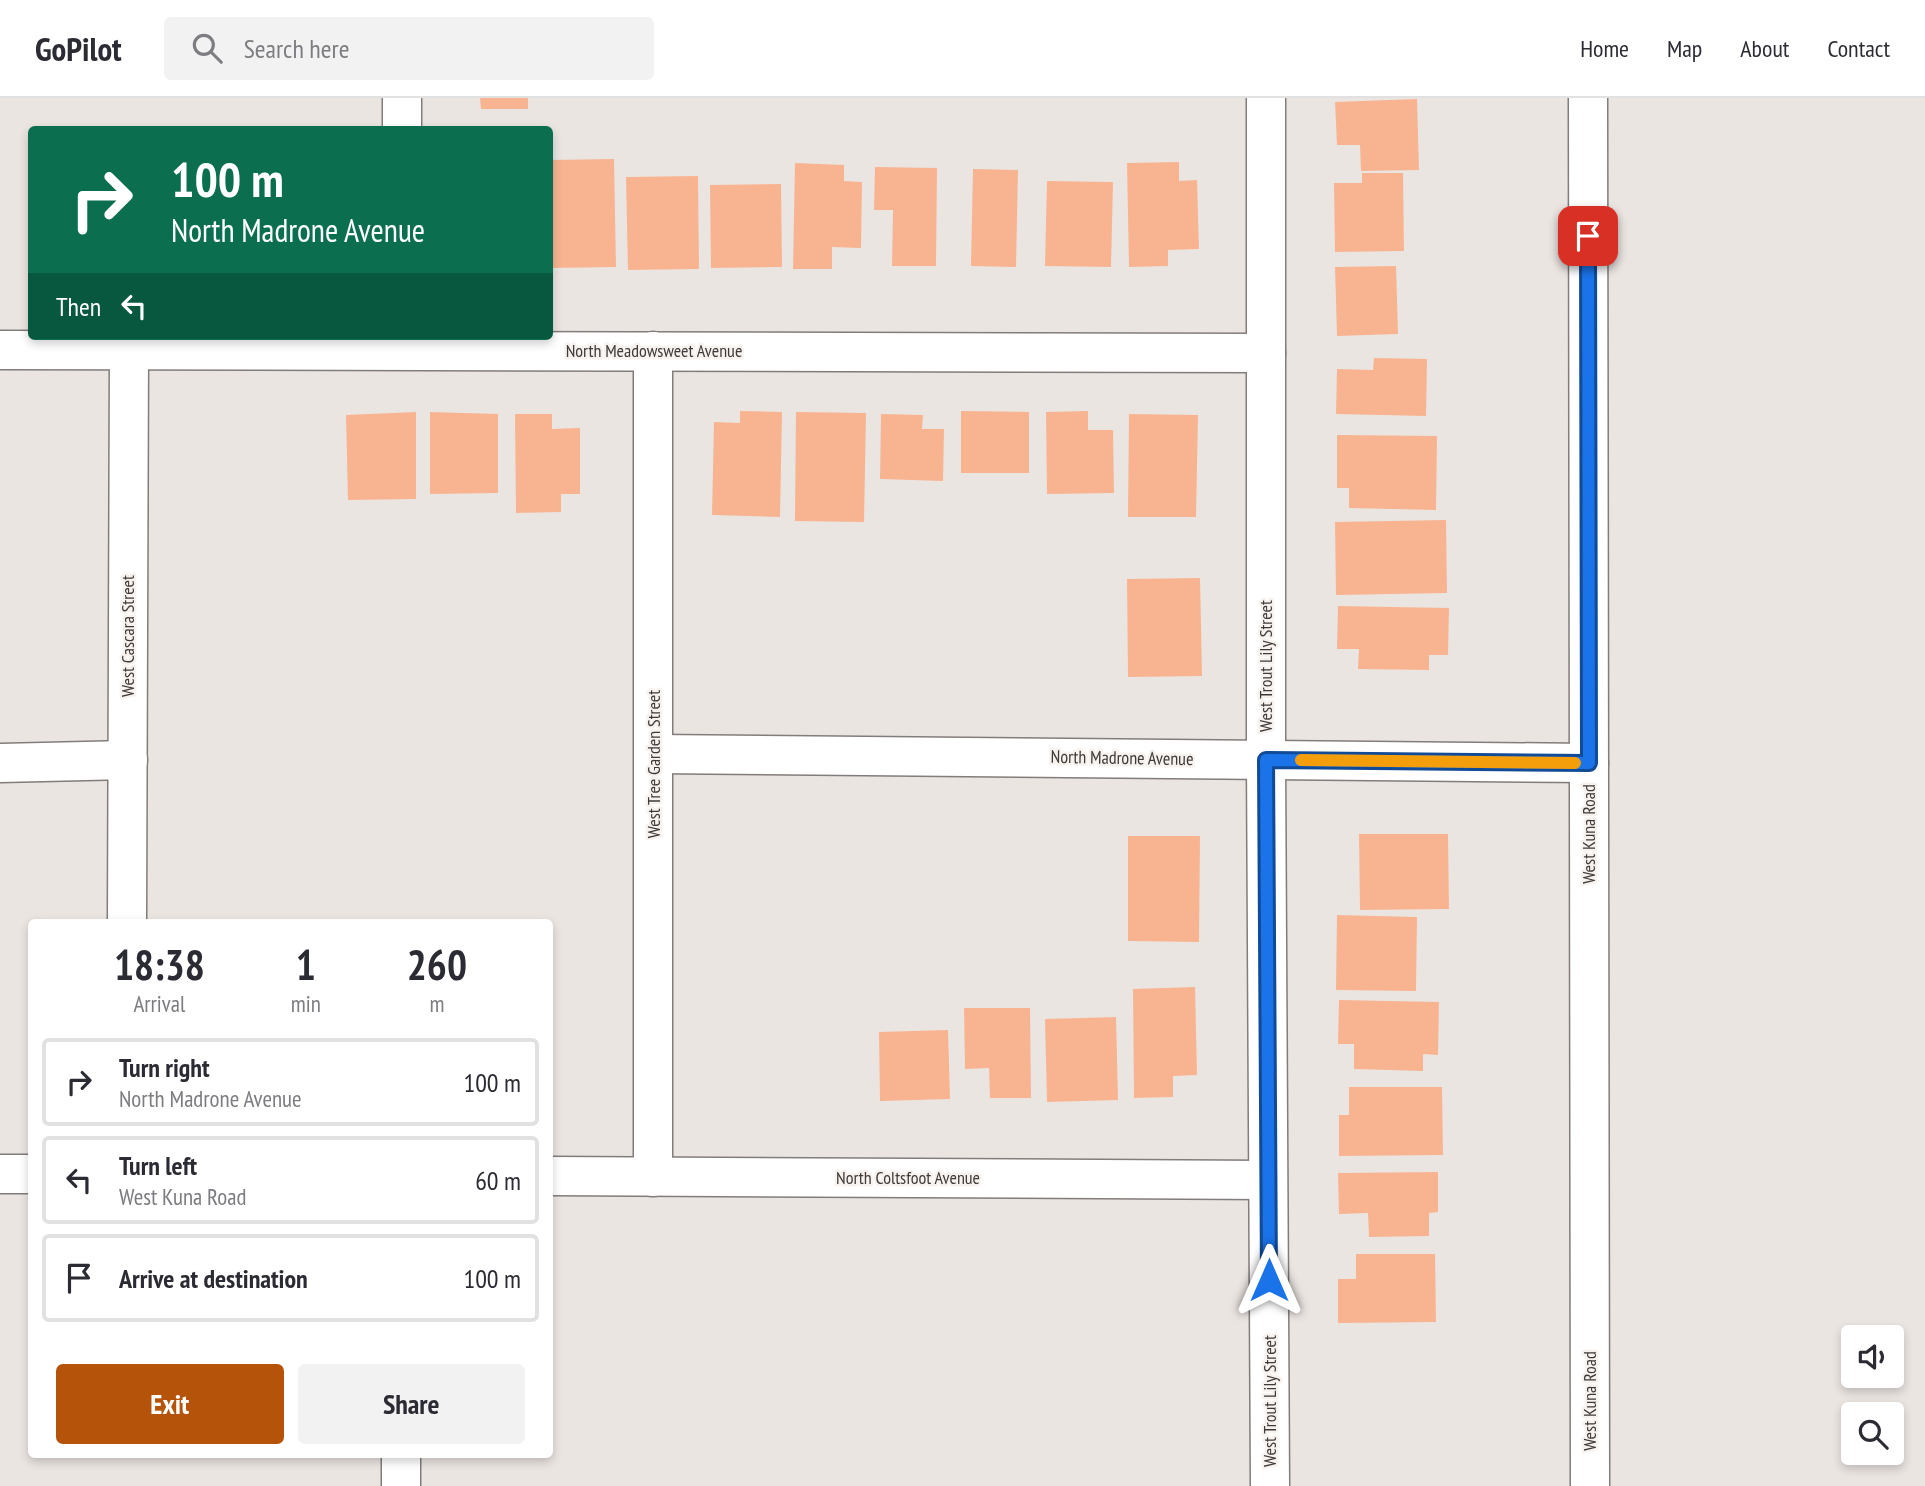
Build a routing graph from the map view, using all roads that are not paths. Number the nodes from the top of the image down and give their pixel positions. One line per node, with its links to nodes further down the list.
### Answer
1 (402, 98): 4 (street)
2 (1266, 98): 9 (street, West Trout Lily Street)
3 (1588, 98): 14 (street, West Kuna Road)
4 (402, 126)
5 (401, 343): 7 (street, North Meadowsweet Avenue); 8 (street, North Meadowsweet Avenue)
6 (0, 350): 7 (street, North Meadowsweet Avenue)
7 (129, 350): 11 (street, West Cascara Street)
8 (653, 351): 9 (street, North Meadowsweet Avenue); 10 (street, West Tree Garden Street)
9 (1266, 353): 12 (street, West Trout Lily Street)
10 (654, 754): 12 (street, North Madrone Avenue); 19 (street, West Tree Garden Street)
11 (128, 760): 13 (street); 15 (street, West Cascara Street)
12 (1266, 760): 14 (street, North Madrone Avenue); 20 (street, West Trout Lily Street)
13 (0, 763)
14 (1589, 763): 24 (street, West Kuna Road)
15 (127, 919)
16 (0, 1174): 17 (street)
17 (28, 1174)
18 (553, 1176): 19 (street, North Coltsfoot Avenue)
19 (653, 1177): 20 (street, North Coltsfoot Avenue)
20 (1268, 1180): 23 (street, West Trout Lily Street)
21 (401, 1458): 22 (street)
22 (401, 1486)
23 (1270, 1486)
24 (1590, 1486)

